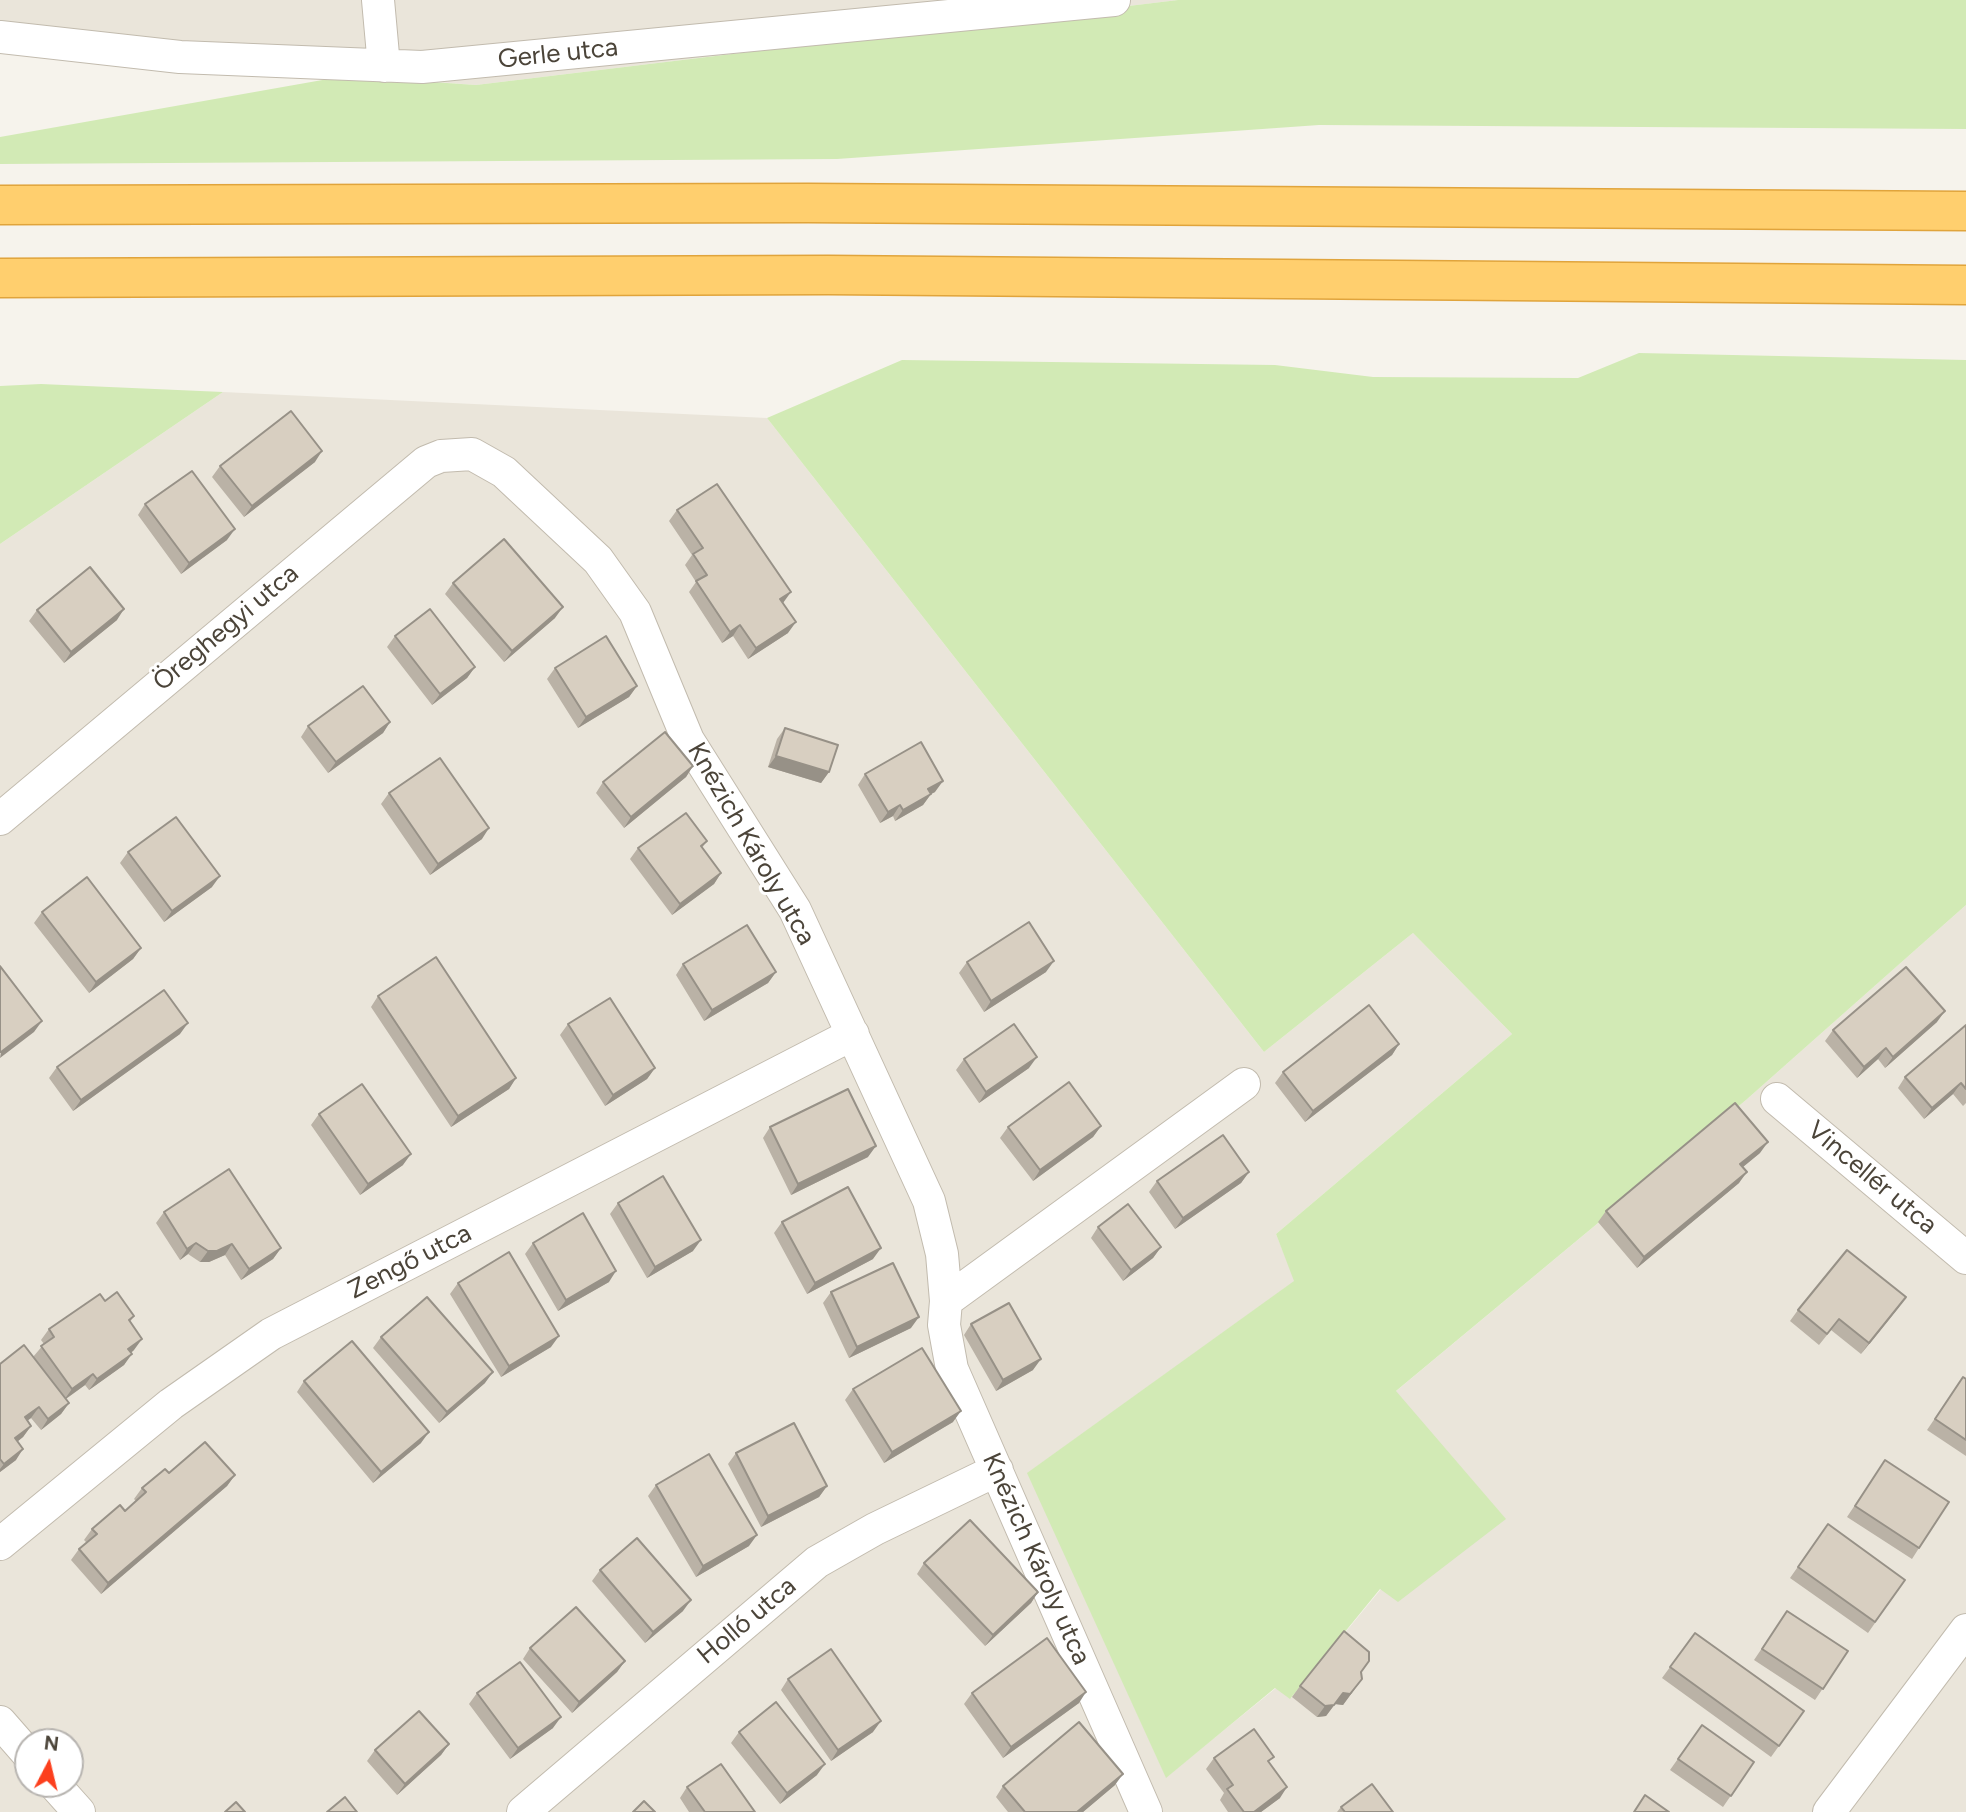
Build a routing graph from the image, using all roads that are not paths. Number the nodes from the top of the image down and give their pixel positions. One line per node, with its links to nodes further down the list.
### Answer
1 (378, 0): 4 (street)
2 (1115, 0): 4 (street, Gerle utca)
3 (0, 37): 4 (street, Gerle utca)
4 (384, 66)
5 (0, 205): 6 (highway)
6 (1966, 211)
7 (0, 278): 8 (highway)
8 (1966, 285)
9 (460, 452): 10 (street, Öreghegyi utca); 11 (street, Knézich Károly utca)
10 (0, 818)
11 (853, 1034): 15 (street, Knézich Károly utca); 17 (street, Zengő utca)
12 (1244, 1084): 15 (street)
13 (1777, 1099): 14 (street, Vincellér utca)
14 (1966, 1258)
15 (946, 1301): 16 (street, Knézich Károly utca)
16 (998, 1470): 23 (street, Holló utca); 24 (street, Knézich Károly utca)
17 (0, 1544)
18 (1966, 1630): 25 (street)
19 (0, 1723): 20 (street)
20 (14, 1738)
21 (66, 1798): 22 (street)
22 (79, 1812)
23 (523, 1812)
24 (1146, 1812)
25 (1829, 1812)

